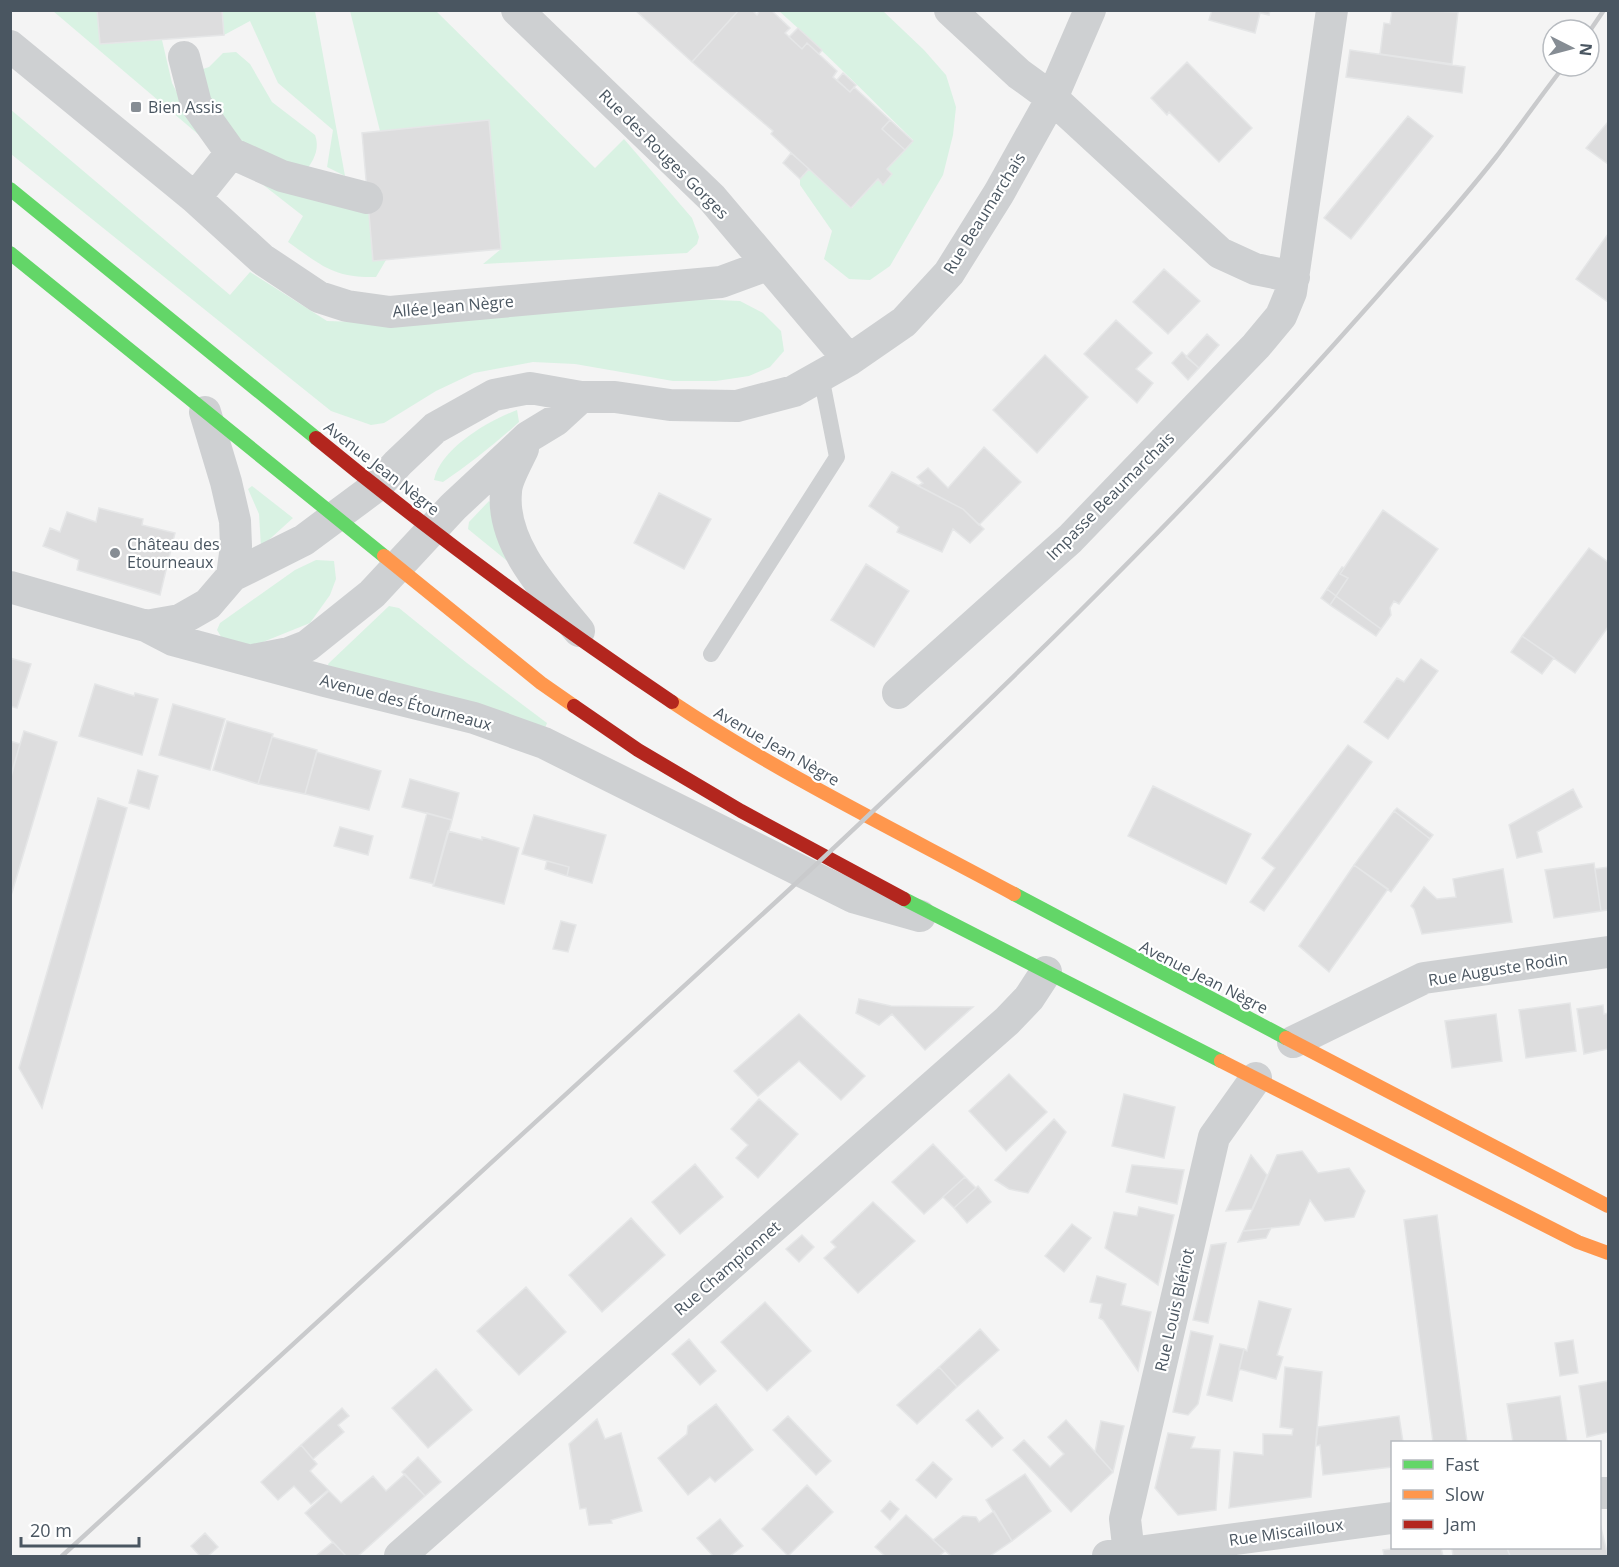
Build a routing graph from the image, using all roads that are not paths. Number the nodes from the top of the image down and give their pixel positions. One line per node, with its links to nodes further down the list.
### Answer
1 (517, 10): 13 (street, Rue des Rouges Gorges)
2 (950, 10): 7 (street)
3 (1090, 10): 7 (street, Rue Beaumarchais)
4 (1332, 10): 14 (street, Impasse Beaumarchais)
5 (10, 46): 10 (street, Allée Jean Nègre)
6 (184, 57): 8 (street)
7 (1052, 98): 14 (street); 15 (street, Rue Beaumarchais)
8 (231, 153): 10 (street); 11 (street)
9 (10, 189): 20 (main road, Avenue Jean Nègre)
10 (195, 198): 13 (street, Allée Jean Nègre)
11 (367, 198)
12 (10, 254): 18 (main road)
13 (767, 264): 15 (street, Rue des Rouges Gorges)
14 (1294, 277): 30 (street, Impasse Beaumarchais)
15 (849, 360): 16 (street, Rue Beaumarchais)
16 (821, 376): 17 (street, Rue Beaumarchais); 28 (lane)
17 (582, 397): 19 (street); 20 (street, Rue Beaumarchais)
18 (205, 412): 21 (main road); 24 (street)
19 (528, 437): 22 (street); 27 (street)
20 (378, 485): 21 (street, Rue Beaumarchais); 22 (main road, Avenue Jean Nègre)
21 (335, 517): 23 (main road); 24 (street, Rue Beaumarchais)
22 (434, 529): 23 (street); 27 (main road, Avenue Jean Nègre)
23 (399, 566): 29 (street); 31 (main road)
24 (232, 576): 26 (street)
25 (10, 587): 26 (street, Avenue des Étourneaux)
26 (146, 626): 29 (street, Avenue des Étourneaux)
27 (595, 650): 34 (main road, Avenue Jean Nègre)
28 (711, 654)
29 (249, 660): 31 (street, Avenue des Étourneaux)
30 (898, 693)
31 (952, 925): 33 (main road)
32 (1608, 952): 34 (street, Rue Auguste Rodin)
33 (1046, 972): 35 (main road); 42 (street, Rue Championnet)
34 (1293, 1042): 36 (main road, Avenue Jean Nègre)
35 (1256, 1078): 37 (main road); 41 (street, Rue Louis Blériot)
36 (1608, 1206)
37 (1578, 1242): 38 (main road); 39 (main road)
38 (1608, 1253)
39 (1608, 1263)
40 (1391, 1518): 41 (street, Rue Miscailloux)
41 (1118, 1555)
42 (400, 1557)

